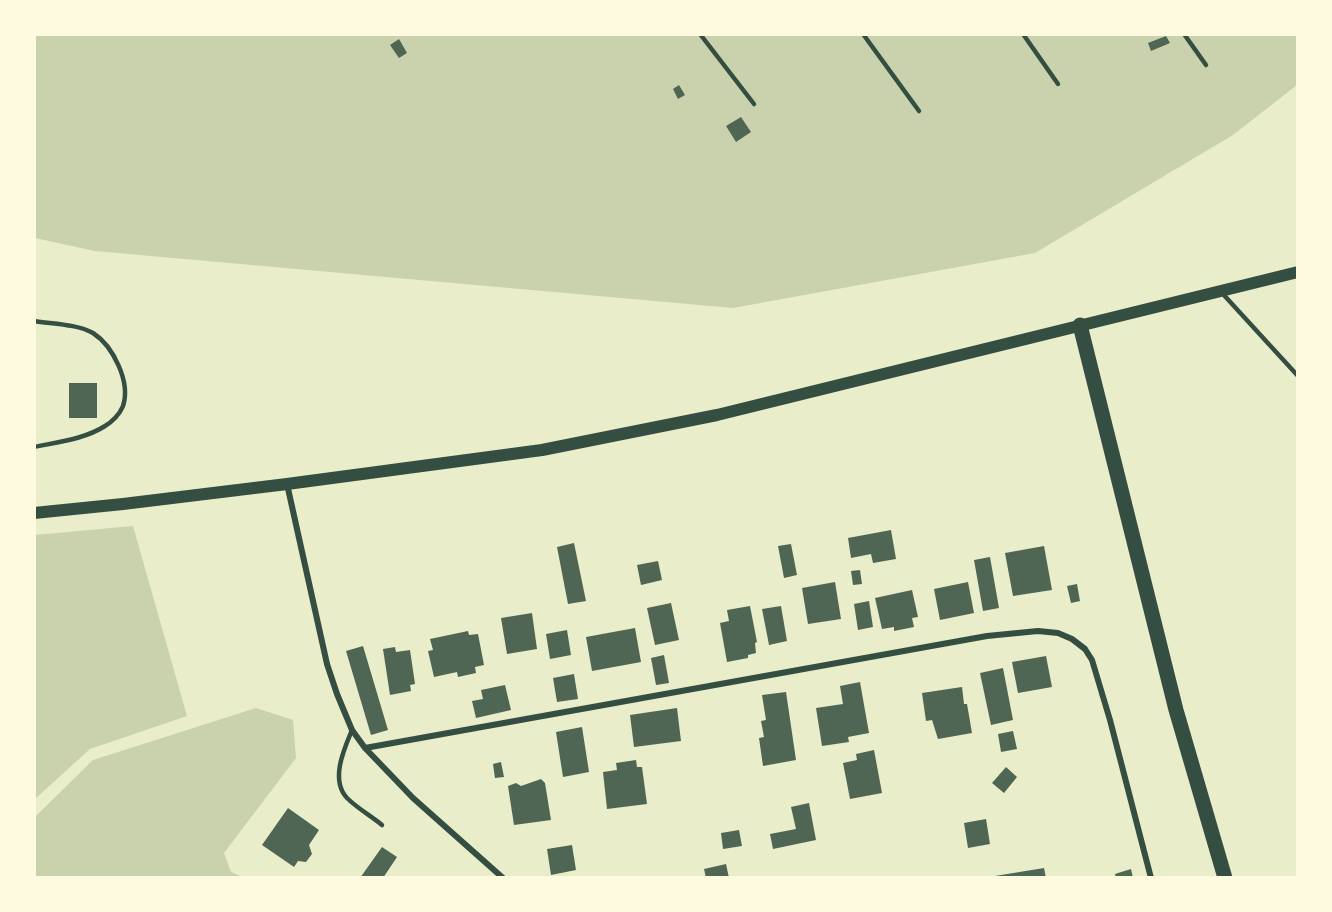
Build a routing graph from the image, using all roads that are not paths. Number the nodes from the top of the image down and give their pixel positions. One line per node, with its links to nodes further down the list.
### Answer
1 (700, 34): 7 (lane)
2 (863, 34): 8 (lane)
3 (1023, 34): 6 (lane)
4 (1184, 34): 5 (lane)
5 (1206, 65)
6 (1058, 84)
7 (754, 104)
8 (919, 111)
9 (1298, 272): 10 (main road)
10 (1220, 291): 12 (main road); 13 (lane)
11 (34, 321): 14 (lane)
12 (1080, 325): 15 (main road); 22 (highway)
13 (1298, 376)
14 (34, 447)
15 (288, 484): 16 (main road); 17 (street)
16 (34, 513)
17 (351, 730): 18 (street); 19 (lane)
18 (365, 748): 20 (street); 21 (street)
19 (382, 825)
20 (503, 878)
21 (1151, 878)
22 (1225, 878)

